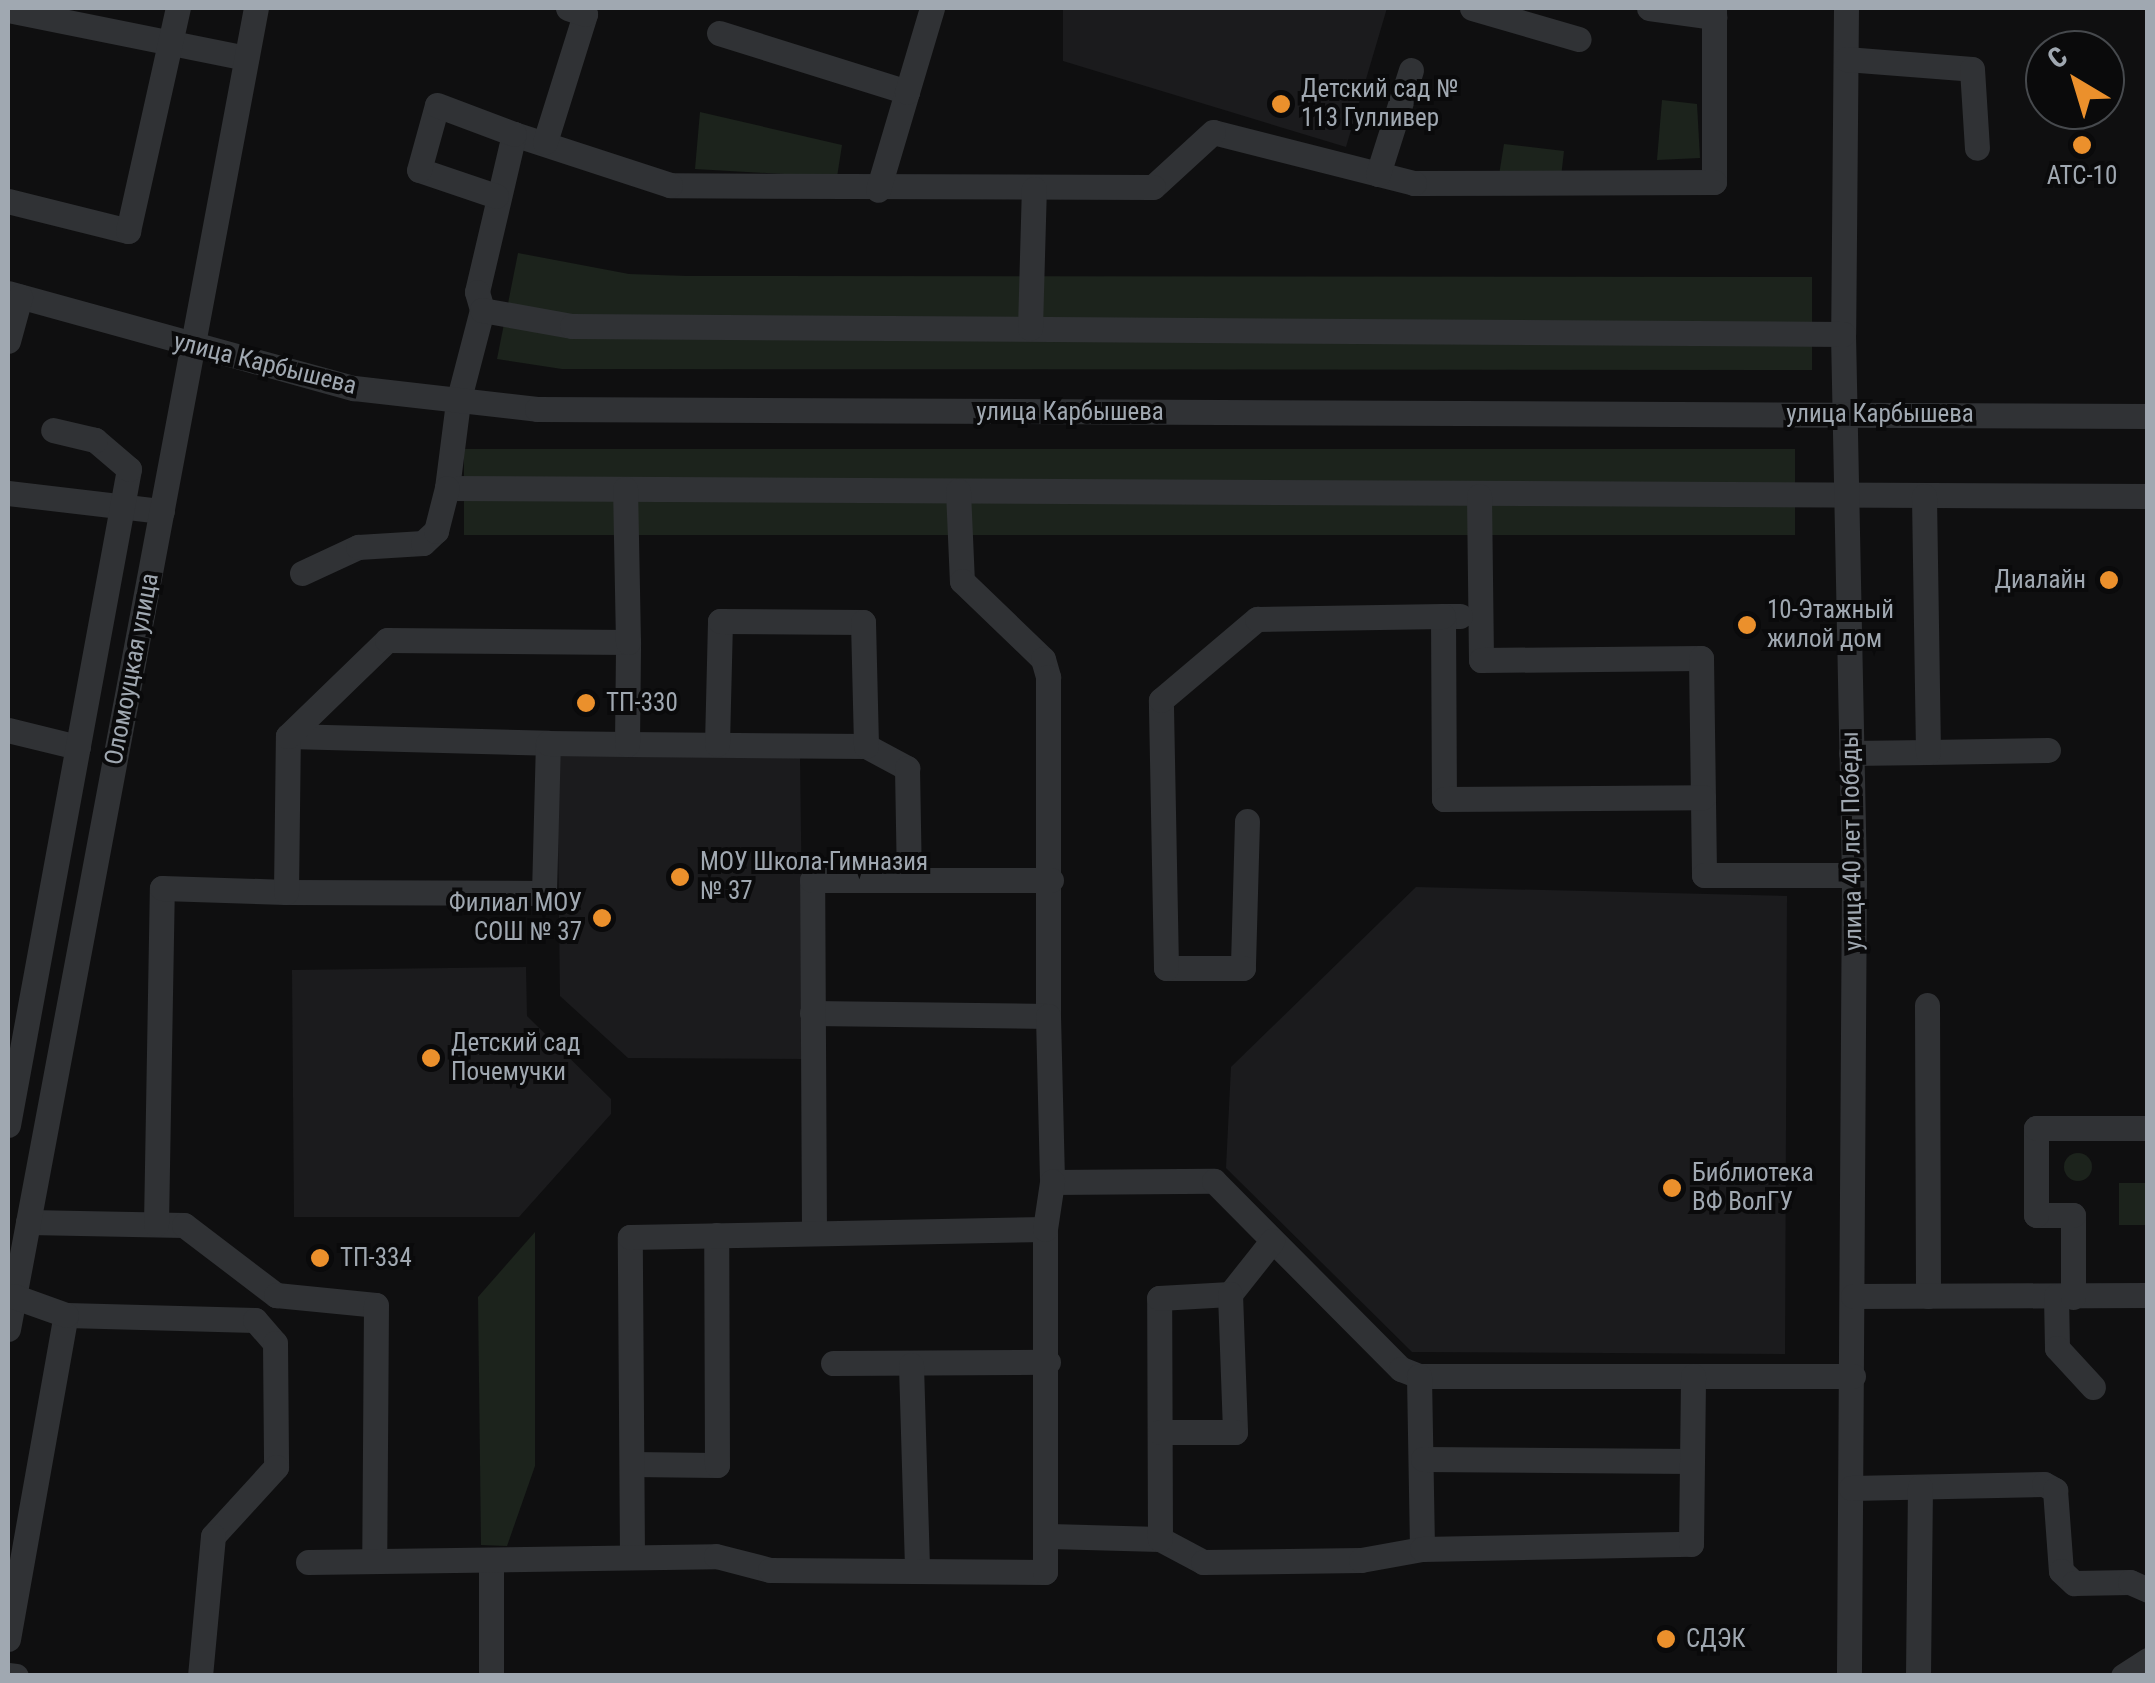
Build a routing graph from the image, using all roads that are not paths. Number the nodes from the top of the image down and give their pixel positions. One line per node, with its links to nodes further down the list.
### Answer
1 (178, 8): 12 (street)
2 (256, 8): 13 (street, Оломоуцкая улица)
3 (568, 8): 18 (street)
4 (932, 8): 16 (street)
5 (1472, 8): 11 (street)
6 (1649, 8): 9 (street)
7 (1846, 8): 14 (street, улица 40 лет Победы)
8 (8, 10): 12 (street)
9 (1714, 12): 20 (street)
10 (719, 33): 16 (street)
11 (1579, 39)
12 (170, 44): 13 (street); 24 (street)
13 (246, 58): 30 (street, Оломоуцкая улица)
14 (1846, 59): 19 (street); 28 (street, улица 40 лет Победы)
15 (1411, 70): 20 (street)
16 (907, 92): 22 (street)
17 (514, 134): 18 (street); 23 (street); 23 (street)
18 (545, 142): 22 (street)
19 (1977, 148)
20 (1378, 174): 21 (street)
21 (1034, 189): 22 (street); 27 (street)
22 (878, 190)
23 (496, 196): 26 (street)
24 (8, 201)
25 (14, 295): 29 (street); 30 (street, улица Карбышева)
26 (482, 310): 27 (street); 31 (street)
27 (1030, 328): 28 (street)
28 (1843, 334): 32 (street, улица 40 лет Победы)
29 (8, 340)
30 (191, 345): 31 (street, улица Карбышева); 44 (street, Оломоуцкая улица)
31 (458, 402): 32 (street, улица Карбышева); 35 (street)
32 (1845, 414): 33 (street, улица Карбышева); 40 (street, улица 40 лет Победы)
33 (2148, 416)
34 (54, 430): 43 (street)
35 (447, 488): 36 (street); 45 (street)
36 (626, 489): 37 (street); 48 (street)
37 (958, 491): 39 (street); 63 (street)
38 (8, 493): 43 (street)
39 (1479, 496): 40 (street); 47 (street)
40 (1846, 496): 41 (street); 58 (street, улица 40 лет Победы)
41 (1924, 496): 42 (street); 57 (street)
42 (2148, 496)
43 (122, 506): 44 (street); 55 (street)
44 (162, 511): 72 (street, Оломоуцкая улица)
45 (302, 573)
46 (1443, 616): 47 (street); 59 (street); 60 (street)
47 (1480, 616): 59 (street)
48 (628, 642): 50 (street); 52 (street)
49 (8, 730): 55 (street)
50 (288, 736): 51 (street); 64 (street)
51 (548, 744): 52 (street); 64 (street)
52 (627, 744): 53 (street)
53 (717, 744): 54 (street); 54 (street)
54 (866, 746): 62 (street)
55 (78, 747): 68 (street)
56 (2048, 750): 57 (street)
57 (1928, 752): 58 (street)
58 (1851, 753): 61 (street, улица 40 лет Победы)
59 (1702, 797): 61 (street)
60 (1247, 822)
61 (1854, 875): 81 (street, улица 40 лет Победы)
62 (909, 879): 63 (street); 66 (street)
63 (1051, 880): 67 (street)
64 (286, 892): 73 (street)
65 (1928, 1005): 82 (street)
66 (812, 1013): 67 (street); 75 (street)
67 (1048, 1016): 71 (street)
68 (15, 1041): 69 (street)
69 (8, 1125)
70 (2148, 1128): 83 (street)
71 (1052, 1182): 74 (street); 77 (street)
72 (28, 1222): 73 (street); 80 (street, Оломоуцкая улица)
73 (156, 1224): 103 (street)
74 (1046, 1229): 75 (street); 86 (street)
75 (814, 1233): 76 (street)
76 (716, 1235): 96 (street); 96 (street)
77 (1272, 1241): 78 (street); 89 (street)
78 (1230, 1294): 93 (street); 93 (street)
79 (2148, 1295): 83 (street)
80 (14, 1296): 84 (street); 85 (street, Оломоуцкая улица)
81 (1853, 1296): 82 (street); 91 (street, улица 40 лет Победы)
82 (1928, 1296): 83 (street)
83 (2064, 1296): 92 (street)
84 (66, 1315): 108 (street); 112 (street)
85 (8, 1330)
86 (1048, 1362): 88 (street); 99 (street)
87 (833, 1363): 88 (street)
88 (911, 1365): 106 (street)
89 (1419, 1376): 90 (street); 94 (street)
90 (1692, 1376): 91 (street); 95 (street)
91 (1853, 1376): 98 (street, улица 40 лет Победы)
92 (2093, 1388)
93 (1160, 1432): 100 (street)
94 (1423, 1459): 95 (street); 101 (street)
95 (1692, 1461): 101 (street)
96 (632, 1464): 102 (street)
97 (1920, 1486): 98 (street); 107 (street); 115 (street)
98 (1851, 1488): 114 (street, улица 40 лет Победы)
99 (1049, 1536): 100 (street); 106 (street)
100 (1160, 1540): 101 (street)
101 (1422, 1549)
102 (632, 1557): 104 (street); 106 (street)
103 (374, 1560): 104 (street); 105 (street)
104 (491, 1560): 113 (street)
105 (308, 1562)
106 (918, 1572)
107 (2148, 1590)
108 (8, 1639)
109 (2148, 1660): 116 (street)
110 (8, 1675): 111 (street)
111 (16, 1676)
112 (200, 1676)
113 (492, 1676)
114 (1849, 1676)
115 (1918, 1676)
116 (2123, 1676)

